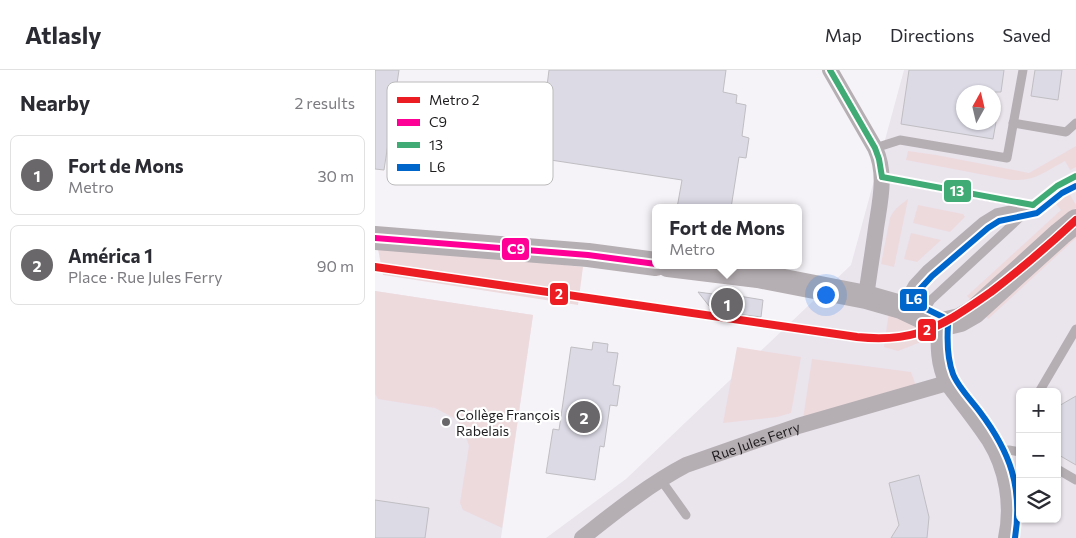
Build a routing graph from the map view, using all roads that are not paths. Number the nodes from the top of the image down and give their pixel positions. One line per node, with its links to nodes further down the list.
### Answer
1 (830, 70): 5 (street)
2 (1023, 70): 3 (lane)
3 (1013, 123): 4 (lane); 5 (lane)
4 (1076, 123)
5 (875, 148): 7 (street)
6 (1076, 176): 8 (lane)
7 (882, 177): 8 (lane); 13 (street)
8 (1033, 205): 14 (lane); 14 (lane)
9 (1076, 221): 14 (main road)
10 (375, 238): 11 (main road)
11 (652, 263)
12 (700, 269): 13 (main road)
13 (866, 297): 14 (main road)
14 (920, 316): 16 (street)
15 (1076, 329): 17 (lane)
16 (947, 383): 19 (street); 21 (street, Rue Jules Ferry)
17 (1041, 388)
18 (1016, 451): 19 (lane)
19 (995, 452): 25 (street)
20 (1061, 471): 22 (lane)
21 (661, 480): 23 (lane); 24 (street, Rue Jules Ferry)
22 (1076, 480)
23 (686, 515)
24 (582, 538)
25 (1006, 538)

